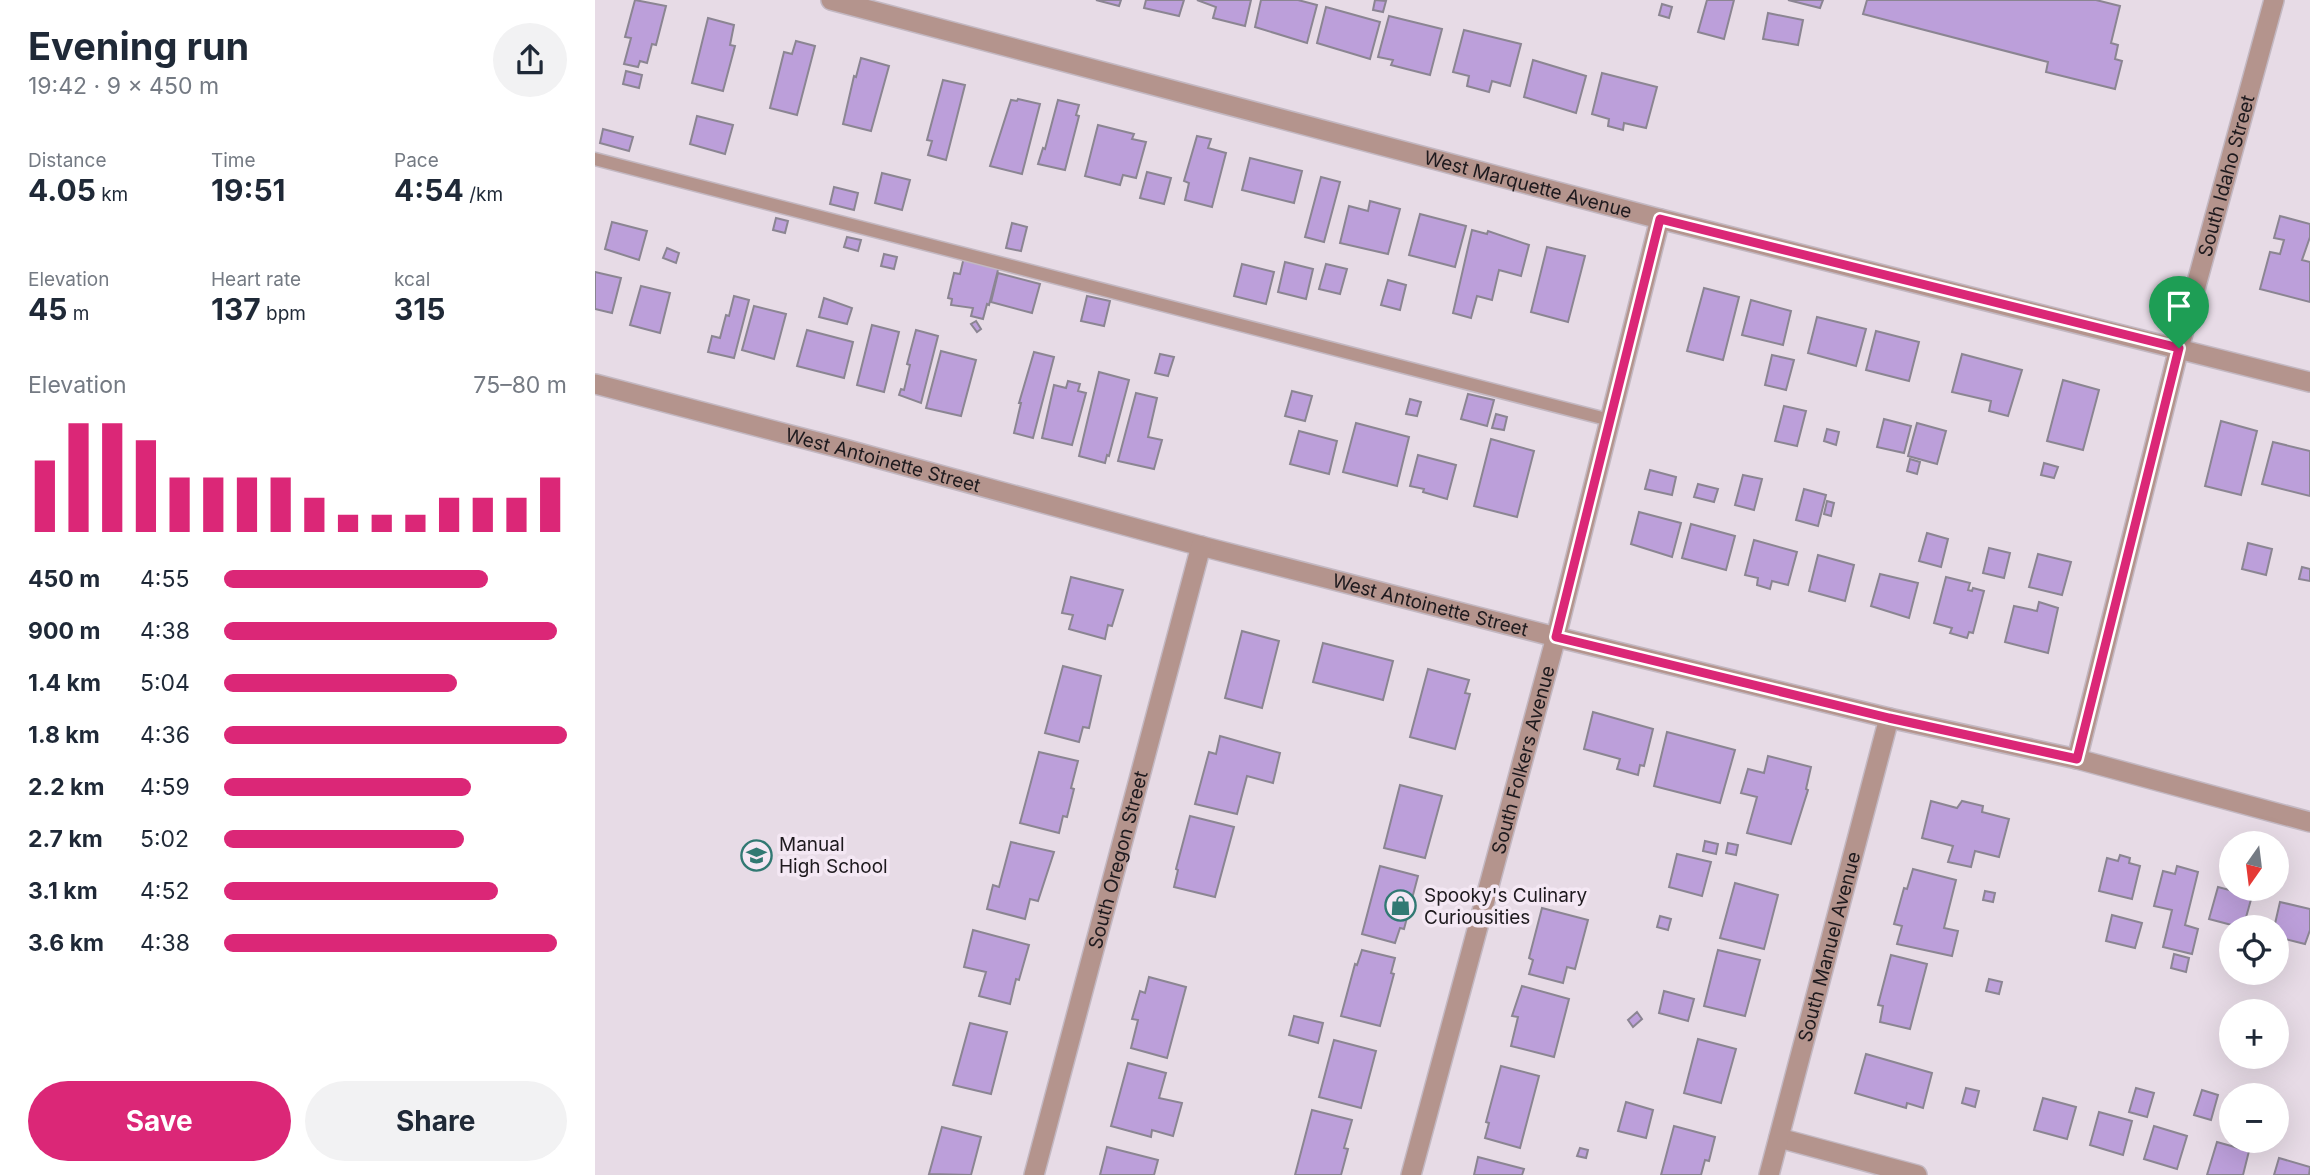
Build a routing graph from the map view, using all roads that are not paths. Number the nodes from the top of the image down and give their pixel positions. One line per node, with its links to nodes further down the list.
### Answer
1 (831, 0): 4 (street, West Marquette Avenue)
2 (2274, 0): 5 (street, South Idaho Street)
3 (595, 159): 8 (lane)
4 (1660, 219): 5 (street, West Marquette Avenue); 8 (street, South Folkers Avenue)
5 (2179, 348): 6 (street, West Marquette Avenue); 12 (street, South Idaho Street)
6 (2310, 382)
7 (595, 384): 9 (street, West Antoinette Street)
8 (1610, 420): 10 (street, South Folkers Avenue)
9 (1201, 546): 10 (street, West Antoinette Street); 15 (street, South Oregon Street)
10 (1556, 637): 11 (street, West Antoinette Street); 16 (street, South Folkers Avenue)
11 (1889, 718): 12 (street, West Antoinette Street); 14 (street, South Manuel Avenue)
12 (2077, 759): 13 (street, West Antoinette Street)
13 (2310, 822)
14 (1779, 1138): 17 (street, South Manuel Avenue); 18 (street)
15 (1034, 1175)
16 (1411, 1175)
17 (1769, 1175)
18 (1917, 1175)

